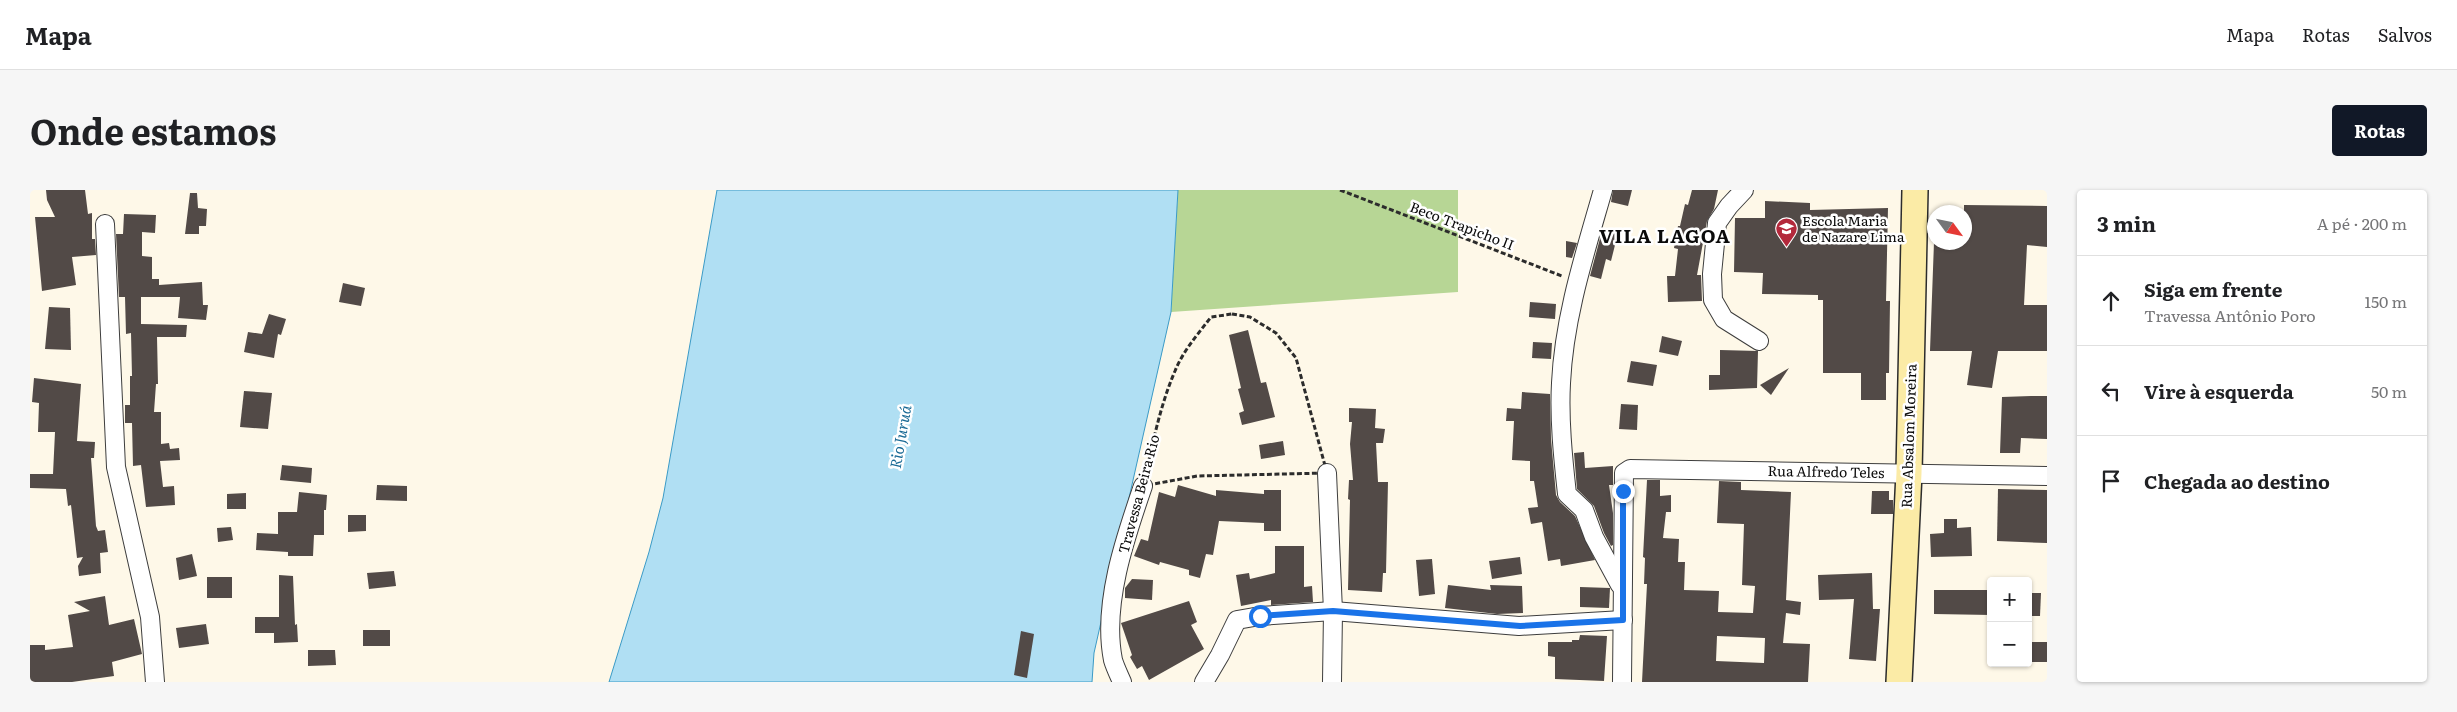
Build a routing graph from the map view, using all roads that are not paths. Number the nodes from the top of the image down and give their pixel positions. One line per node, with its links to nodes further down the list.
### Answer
1 (1603, 190): 10 (street)
2 (1744, 190): 5 (street)
3 (1915, 190): 6 (street, Rua Absalom Moreira)
4 (105, 224): 13 (street)
5 (1759, 341)
6 (1908, 473): 8 (street, Rua Alfredo Teles); 10 (street, Rua Alfredo Teles); 18 (street, Rua Absalom Moreira)
7 (1327, 474): 11 (street)
8 (2047, 476)
9 (1144, 486): 14 (street, Travessa Beira Rio)
10 (1621, 587): 12 (street)
11 (1333, 611): 12 (street); 15 (street); 16 (street)
12 (1623, 620): 17 (street)
13 (155, 682)
14 (1122, 682)
15 (1204, 682)
16 (1332, 682)
17 (1622, 682)
18 (1899, 682)

